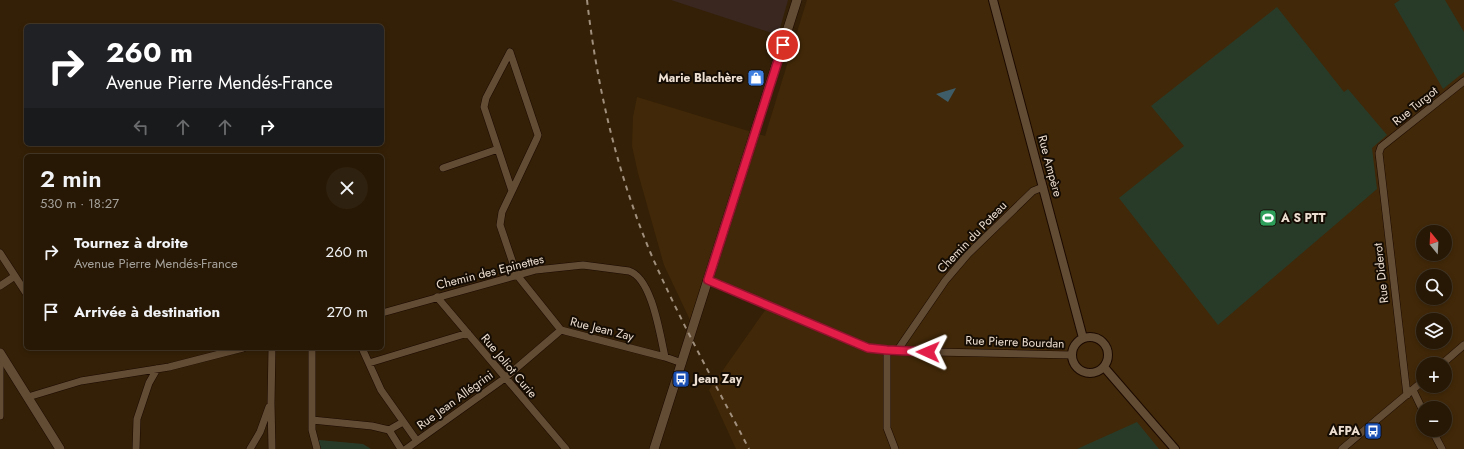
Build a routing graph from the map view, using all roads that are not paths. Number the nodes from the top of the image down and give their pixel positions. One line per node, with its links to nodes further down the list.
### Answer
1 (797, 0): 12 (main road)
2 (993, 0): 7 (street, Rue Ampère)
3 (1464, 81): 5 (street, Rue Turgot)
4 (498, 149): 6 (street); 8 (street); 8 (street, Rue Jean Zay)
5 (1381, 149): 39 (street, Rue Diderot)
6 (443, 168)
7 (1043, 187): 19 (street, Rue Ampère); 26 (street, Chemin du Poteau)
8 (512, 191): 10 (street, Rue Jean Zay)
9 (0, 253): 11 (street)
10 (517, 275): 15 (street, Chemin des Epinettes); 17 (street, Rue Jean Zay); 30 (street, Chemin des Epinettes)
11 (15, 276): 13 (street); 14 (street)
12 (708, 280): 25 (street, Rue Pierre Bourdan); 33 (main road)
13 (0, 286)
14 (24, 290)
15 (436, 297): 16 (street, Chemin des Epinettes); 18 (street, Rue Joliot Curie)
16 (384, 312)
17 (561, 330): 30 (street, Rue Jean Zay); 36 (street, Rue Jean Allégrini)
18 (468, 334): 32 (street); 36 (street, Rue Joliot Curie)
19 (1083, 338): 29 (street); 34 (street)
20 (1464, 345): 31 (street)
21 (228, 350): 27 (street)
22 (272, 350): 42 (street)
23 (312, 350): 44 (street)
24 (363, 350): 32 (street)
25 (887, 350): 26 (street, Rue Pierre Bourdan); 58 (street)
26 (897, 351): 29 (street, Rue Pierre Bourdan)
27 (212, 352): 35 (street)
28 (2, 356): 40 (main road); 43 (street)
29 (1072, 356): 34 (street)
30 (665, 357): 33 (street, Rue Jean Zay)
31 (1450, 357)
32 (368, 363): 45 (street)
33 (682, 363): 57 (main road)
34 (1104, 367): 59 (street)
35 (157, 369): 40 (street); 50 (street)
36 (505, 378): 48 (street, Rue Jean Allégrini); 56 (street, Rue Joliot Curie)
37 (1416, 387): 38 (street)
38 (1413, 390): 39 (street); 41 (street)
39 (1406, 395): 60 (street)
40 (28, 397): 49 (main road)
41 (1418, 401)
42 (271, 403): 51 (street); 52 (street)
43 (0, 416)
44 (312, 420): 46 (street); 53 (street)
45 (403, 422): 46 (street); 48 (street)
46 (389, 430): 54 (street)
47 (1436, 437): 61 (street)
48 (417, 441): 55 (street, Rue Jean Allégrini)
49 (60, 449)
50 (136, 449)
51 (250, 449)
52 (272, 449)
53 (317, 449)
54 (401, 449)
55 (406, 449)
56 (566, 449)
57 (654, 449)
58 (895, 449)
59 (1174, 449)
60 (1342, 449)
61 (1442, 449)

